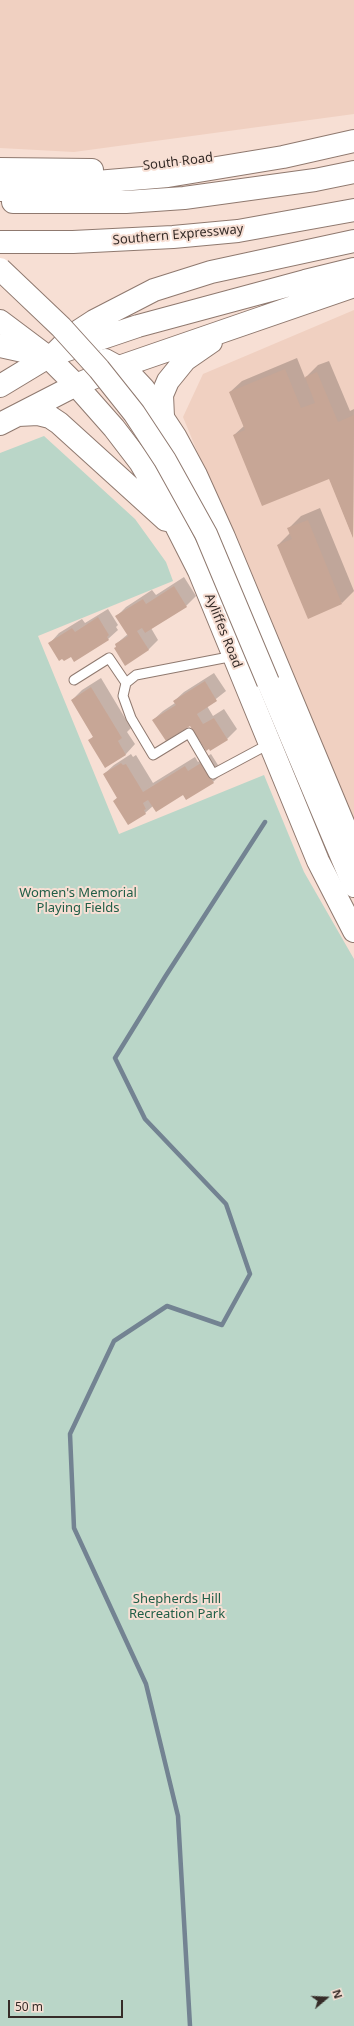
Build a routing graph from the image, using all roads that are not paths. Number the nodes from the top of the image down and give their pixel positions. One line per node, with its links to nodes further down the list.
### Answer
1 (354, 131): 3 (main road, South Road)
2 (354, 141): 5 (main road)
3 (0, 169)
4 (354, 172): 6 (main road)
5 (0, 190)
6 (0, 202)
7 (354, 210): 9 (main road, Southern Expressway)
8 (354, 241): 16 (main road)
9 (0, 242)
10 (0, 269): 28 (main road, bridge)
11 (354, 269): 16 (main road)
12 (354, 286): 14 (main road)
13 (0, 321): 16 (main road, Ayliffes Road)
14 (234, 327): 17 (main road); 20 (main road)
15 (0, 346): 16 (main road)
16 (51, 356): 17 (main road); 18 (main road, Ayliffes Road); 19 (main road)
17 (119, 367): 18 (main road); 20 (main road)
18 (76, 385): 21 (main road); 22 (main road, Ayliffes Road)
19 (0, 386)
20 (163, 417): 27 (main road)
21 (8, 419): 22 (main road)
22 (181, 535): 23 (main road, Ayliffes Road)
23 (234, 656): 25 (lane); 26 (main road, Ayliffes Road)
24 (74, 680): 25 (lane)
25 (126, 683): 26 (lane)
26 (269, 744): 29 (main road, Ayliffes Road)
27 (354, 848)
28 (354, 886)
29 (354, 931)

